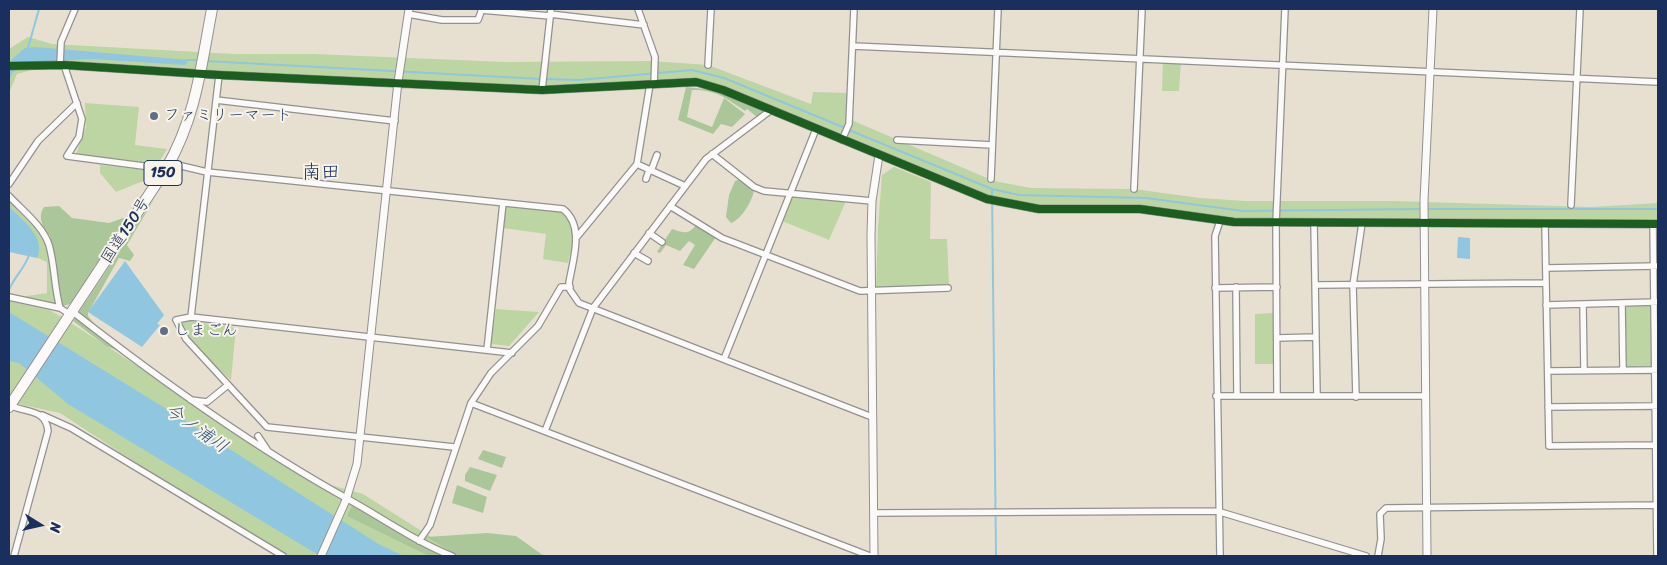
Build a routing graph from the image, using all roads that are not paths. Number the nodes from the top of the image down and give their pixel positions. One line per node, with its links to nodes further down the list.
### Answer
1 (75, 9): 18 (street)
2 (212, 9): 23 (highway, 国道150号 / 150)
3 (482, 9): 12 (street); 13 (street)
4 (638, 9): 14 (street)
5 (711, 9): 19 (street)
6 (854, 9): 15 (street)
7 (998, 9): 16 (street)
8 (1142, 9): 17 (street)
9 (1285, 9): 20 (street)
10 (1433, 9): 22 (street)
11 (1580, 9): 25 (street)
12 (409, 11): 26 (street)
13 (550, 13): 14 (street); 29 (street)
14 (644, 25): 28 (street)
15 (853, 46): 16 (street); 35 (street)
16 (996, 52): 17 (street); 37 (street)
17 (1140, 59): 20 (street); 49 (street)
18 (61, 63): 21 (street); 23 (street); 31 (street)
19 (708, 65)
20 (1282, 65): 22 (street); 58 (street)
21 (9, 66)
22 (1430, 72): 25 (street); 59 (street)
23 (200, 73): 24 (street); 42 (highway, 国道150号 / 150)
24 (219, 75): 26 (street); 30 (street)
25 (1577, 79): 27 (street); 55 (street)
26 (398, 82): 29 (street); 33 (street)
27 (1658, 82)
28 (652, 84): 29 (street); 32 (street); 41 (street)
29 (542, 88)
30 (216, 100): 33 (street); 44 (street)
31 (77, 103): 42 (street); 47 (street)
32 (772, 110): 34 (street); 38 (street)
33 (395, 121): 50 (street)
34 (816, 129): 35 (street); 51 (street)
35 (843, 138): 40 (street)
36 (897, 140): 37 (street)
37 (992, 145): 46 (street)
38 (712, 154): 48 (street); 51 (street)
39 (657, 155): 43 (street)
40 (879, 155): 53 (street); 57 (street)
41 (637, 164): 43 (street); 65 (street)
42 (168, 166): 44 (street); 89 (highway, 国道150号 / 150)
43 (650, 170): 45 (street); 48 (street)
44 (207, 172): 50 (street); 90 (street)
45 (646, 179)
46 (990, 179)
47 (9, 184)
48 (685, 186): 56 (street)
49 (1134, 189)
50 (387, 191): 54 (street); 91 (street)
51 (791, 193): 53 (street); 68 (street)
52 (9, 196): 87 (street)
53 (872, 201): 81 (street)
54 (503, 203): 65 (street); 94 (street)
55 (1571, 205)
56 (670, 206): 64 (street); 68 (street)
57 (1220, 221): 58 (street); 79 (street)
58 (1276, 221): 60 (street); 77 (street)
59 (1424, 222): 61 (street); 62 (street); 75 (street)
60 (1314, 223): 61 (street); 73 (street)
61 (1362, 223): 74 (street)
62 (1545, 224): 63 (street); 71 (street)
63 (1656, 224): 70 (street)
64 (649, 233): 66 (street); 67 (street)
65 (576, 238): 76 (street)
66 (662, 242)
67 (634, 253): 69 (street); 88 (street)
68 (766, 255): 81 (street); 96 (street)
69 (648, 261)
70 (1656, 266): 71 (street); 83 (street)
71 (1546, 268): 72 (street)
72 (1546, 283): 75 (street); 86 (street)
73 (1316, 285): 74 (street); 92 (street)
74 (1353, 285): 75 (street); 107 (street)
75 (1425, 285): 106 (street)
76 (570, 287): 88 (street); 95 (street)
77 (1276, 287): 80 (street); 93 (street)
78 (948, 288): 81 (street)
79 (1215, 288): 80 (street); 103 (street)
80 (1236, 288): 104 (street)
81 (871, 290): 114 (street)
82 (9, 297): 87 (street)
83 (1656, 302): 84 (street); 98 (street)
84 (1622, 303): 85 (street); 97 (street)
85 (1583, 304): 86 (street); 100 (street)
86 (1546, 305): 99 (street)
87 (60, 308): 89 (street)
88 (593, 308): 96 (street); 115 (street)
89 (71, 315): 108 (street); 110 (highway, 国道150号 / 150)
90 (191, 317): 91 (street); 101 (street)
91 (371, 337): 94 (street); 117 (street)
92 (1316, 337): 93 (street); 105 (street)
93 (1277, 338): 102 (street)
94 (487, 350): 95 (street)
95 (512, 353): 109 (street)
96 (724, 359): 114 (street)
97 (1623, 370): 98 (street); 100 (street)
98 (1657, 370): 111 (street)
99 (1548, 371): 100 (street); 112 (street)
100 (1584, 371)
101 (228, 385): 108 (street); 117 (street)
102 (1277, 395): 104 (street); 105 (street)
103 (1216, 396): 104 (street); 124 (street)
104 (1237, 396)
105 (1317, 396): 107 (street)
106 (1425, 396): 107 (street); 123 (street)
107 (1356, 397)
108 (187, 398): 120 (street)
109 (471, 403): 115 (street); 119 (street)
110 (10, 404): 113 (street)
111 (1657, 406): 112 (street); 118 (street)
112 (1548, 407): 118 (street)
113 (42, 415): 127 (street); 128 (street)
114 (872, 416): 125 (street)
115 (545, 431): 131 (street)
116 (258, 436): 120 (street)
117 (361, 436): 119 (street); 121 (street)
118 (1657, 445): 122 (street)
119 (454, 447): 126 (street)
120 (269, 452): 121 (street)
121 (346, 499): 126 (street); 129 (street)
122 (1656, 506): 123 (street); 137 (street)
123 (1426, 508): 135 (street); 136 (street)
124 (1217, 510): 125 (street); 133 (street); 134 (street)
125 (874, 513): 132 (street)
126 (420, 541): 130 (street)
127 (14, 556)
128 (283, 556)
129 (321, 556)
130 (452, 556)
131 (870, 556)
132 (874, 556)
133 (1220, 556)
134 (1366, 556)
135 (1378, 556)
136 (1427, 556)
137 (1657, 556)

